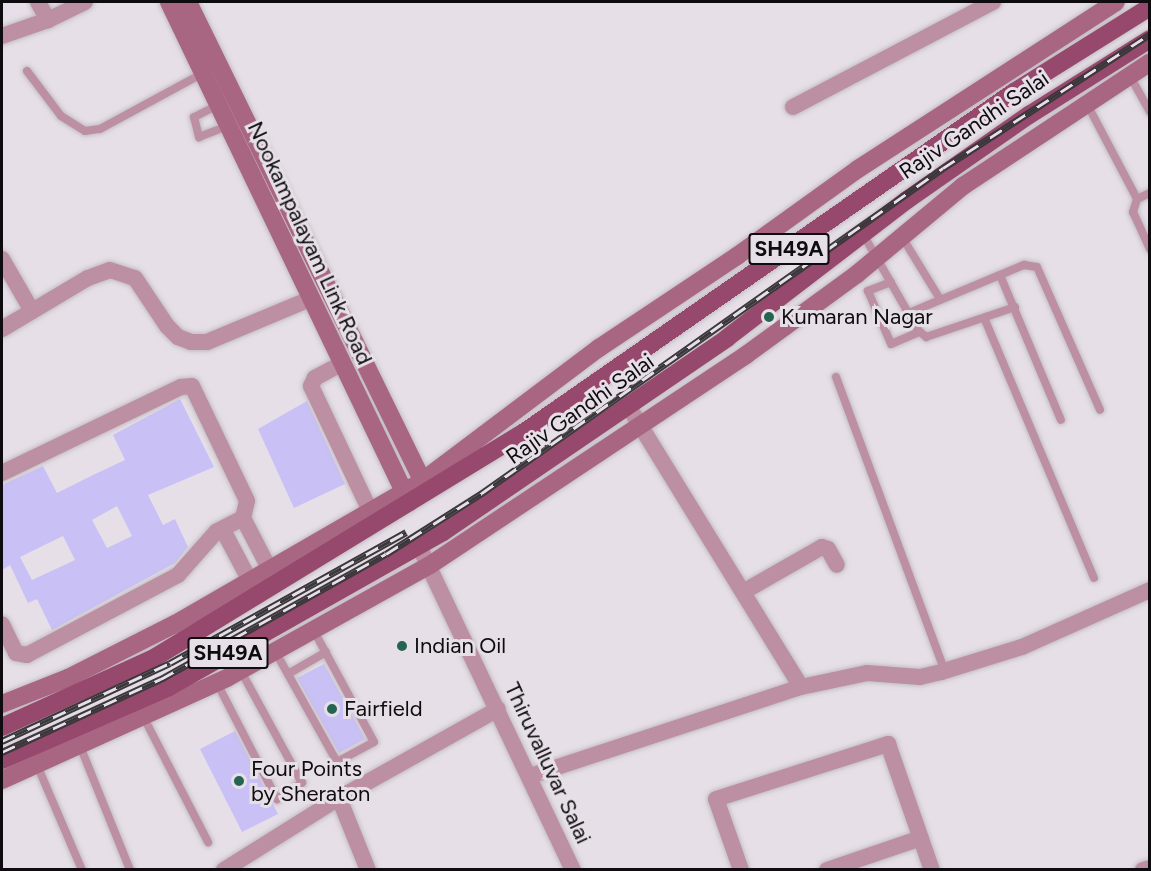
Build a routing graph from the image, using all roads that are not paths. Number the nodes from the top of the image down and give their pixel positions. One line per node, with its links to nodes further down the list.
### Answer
1 (39, 2): 8 (street)
2 (169, 2): 13 (street, Nookampalayam Link Road)
3 (188, 2): 46 (street, Nookampalayam Link Road)
4 (993, 2): 17 (street)
5 (74, 4): 8 (street)
6 (1107, 4): 46 (street)
7 (1149, 7): 20 (main road, Rajiv Gandhi Salai / SH49A)
8 (48, 20): 9 (street)
9 (2, 36)
10 (1149, 39): 21 (main road, Rajiv Gandhi Salai / SH49A)
11 (1149, 62): 14 (street)
12 (27, 71): 13 (lane)
13 (203, 73): 16 (street, Nookampalayam Link Road)
14 (1130, 75): 15 (street); 18 (lane)
15 (1087, 103): 23 (lane); 25 (street)
16 (218, 105): 19 (street, Nookampalayam Link Road); 19 (lane)
17 (794, 107)
18 (1149, 112)
19 (228, 126): 31 (street, Nookampalayam Link Road)
20 (955, 133): 21 (main road); 46 (main road, Rajiv Gandhi Salai / SH49A)
21 (971, 156): 24 (main road, Rajiv Gandhi Salai / SH49A)
22 (1149, 193): 23 (lane)
23 (1137, 199): 26 (lane)
24 (863, 234): 27 (lane); 41 (main road, Rajiv Gandhi Salai / SH49A)
25 (902, 236): 27 (street); 32 (lane)
26 (1149, 249)
27 (876, 256): 30 (lane); 44 (street)
28 (2, 259): 34 (street)
29 (1000, 275): 32 (lane); 33 (lane); 42 (lane)
30 (891, 282): 35 (lane); 38 (lane)
31 (310, 299): 34 (street); 39 (street, Nookampalayam Link Road)
32 (940, 299): 35 (lane)
33 (1016, 308): 36 (lane); 43 (lane)
34 (32, 311): 37 (street)
35 (909, 313): 38 (lane)
36 (985, 320): 38 (lane); 55 (lane)
37 (2, 329)
38 (919, 332)
39 (341, 364): 47 (street, Nookampalayam Link Road); 48 (street)
40 (836, 377): 64 (lane)
41 (627, 404): 44 (street); 51 (main road, Rajiv Gandhi Salai / SH49A)
42 (1100, 410)
43 (1062, 420)
44 (641, 424): 52 (street); 58 (street)
45 (2, 473): 49 (street)
46 (425, 487): 47 (main road, Rajiv Gandhi Salai / SH49A)
47 (406, 498): 48 (street); 71 (main road, Rajiv Gandhi Salai / SH49A)
48 (370, 511): 54 (street)
49 (243, 518): 50 (street); 54 (street)
50 (223, 530): 56 (street); 59 (street)
51 (419, 546): 52 (street, Thiruvalluvar Salai); 73 (main road, Rajiv Gandhi Salai / SH49A)
52 (430, 565): 60 (street); 69 (street, Thiruvalluvar Salai)
53 (837, 565): 58 (street)
54 (270, 570): 56 (street)
55 (1094, 579)
56 (250, 581): 68 (street)
57 (1149, 590): 64 (street)
58 (743, 592): 67 (street)
59 (2, 624)
60 (313, 629): 61 (street); 62 (lane)
61 (275, 651): 63 (street); 65 (lane)
62 (326, 652): 65 (lane); 65 (lane)
63 (241, 670): 66 (street); 66 (lane)
64 (945, 671): 67 (street)
65 (288, 674)
66 (217, 683): 70 (street)
67 (801, 687): 75 (street)
68 (2, 704)
69 (498, 709): 75 (street, Thiruvalluvar Salai); 77 (street)
70 (144, 718): 72 (street); 79 (lane)
71 (2, 727)
72 (80, 746): 74 (street); 82 (lane)
73 (2, 760)
74 (37, 765): 76 (street); 81 (lane)
75 (530, 776): 85 (street, Thiruvalluvar Salai)
76 (2, 780)
77 (339, 798): 83 (street); 84 (street)
78 (921, 838): 86 (street); 87 (street); 88 (street)
79 (208, 842)
80 (1149, 868): 89 (street)
81 (82, 870)
82 (130, 870)
83 (224, 870)
84 (368, 870)
85 (573, 870)
86 (741, 870)
87 (827, 870)
88 (932, 870)
89 (1143, 870)

